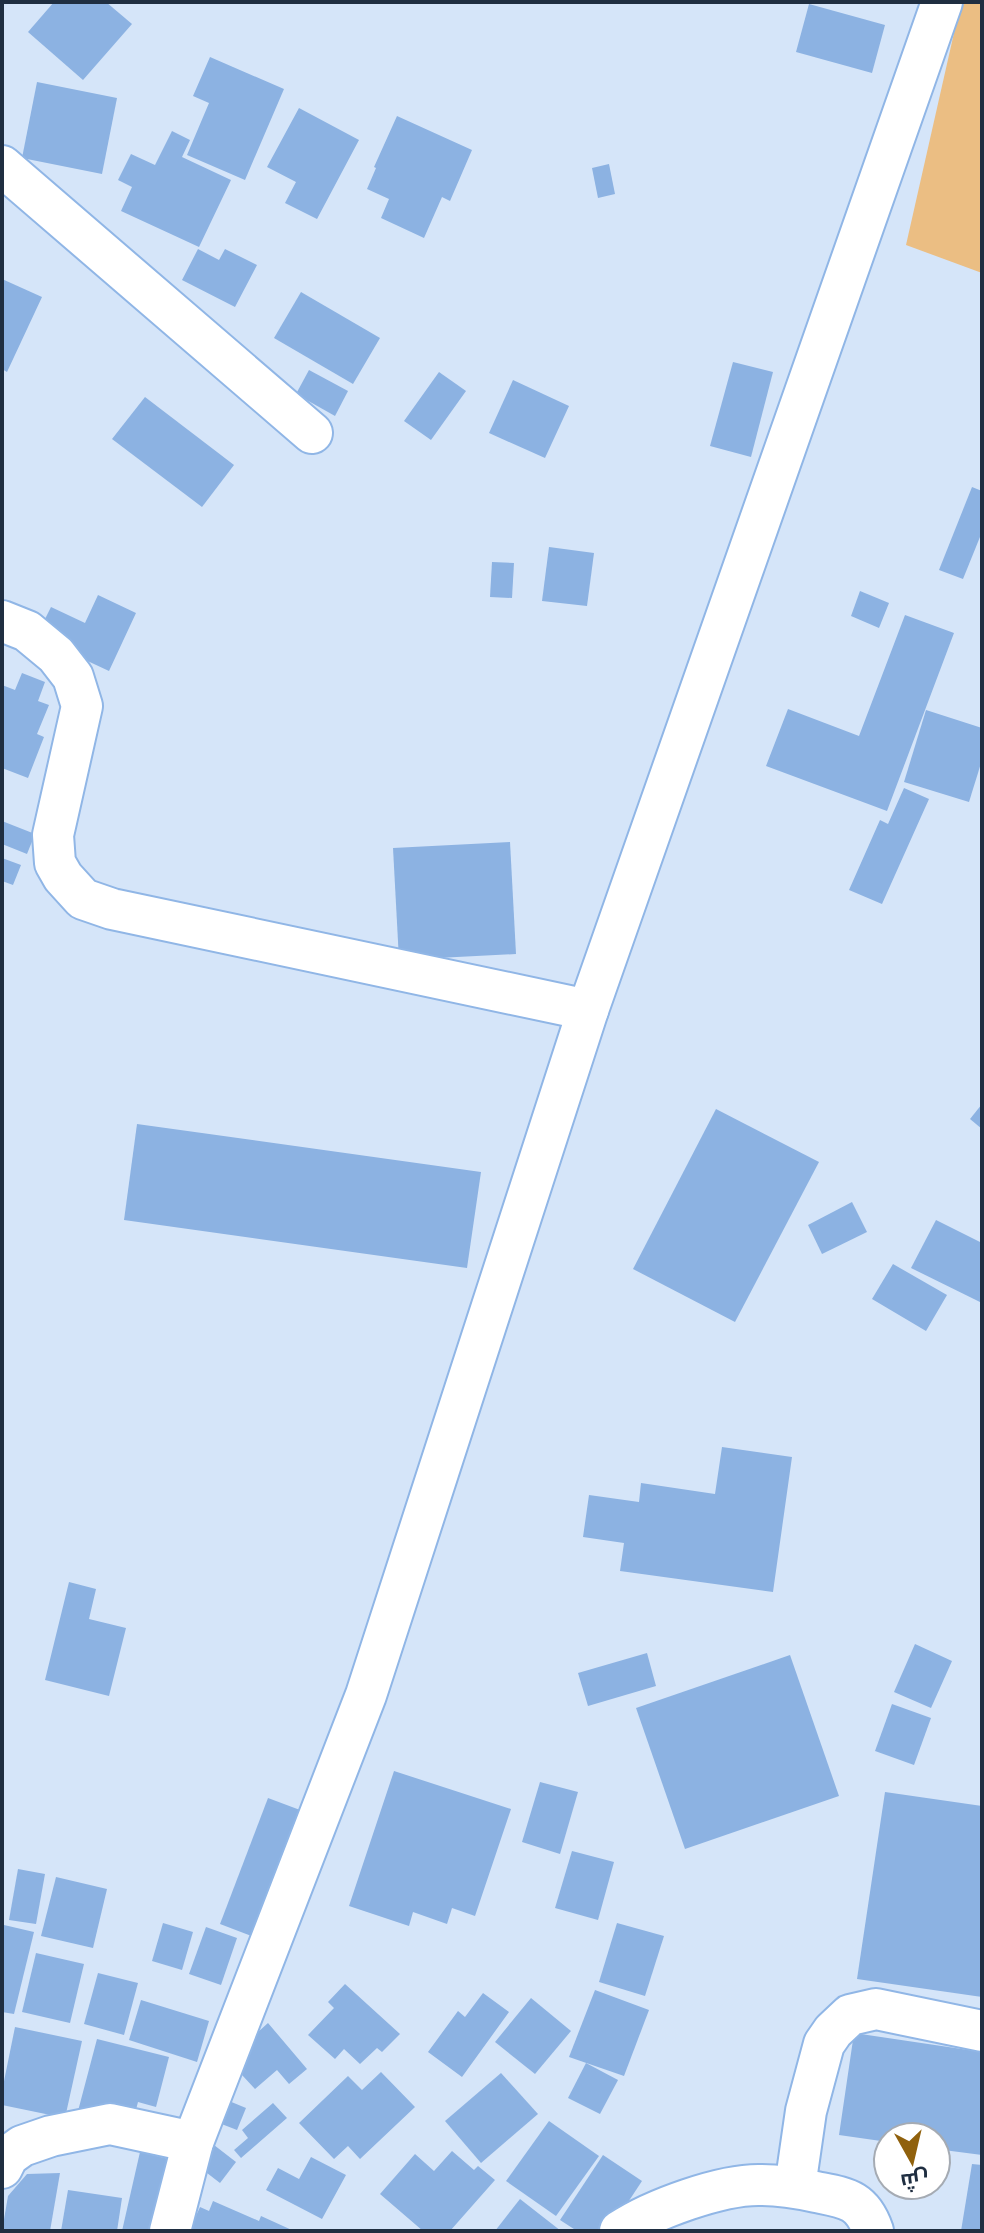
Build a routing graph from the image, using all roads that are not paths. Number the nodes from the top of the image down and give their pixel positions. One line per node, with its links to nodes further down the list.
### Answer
1 (942, 2): 5 (street)
2 (2, 166): 3 (street)
3 (312, 433)
4 (2, 621): 5 (street)
5 (588, 1010): 7 (street)
6 (982, 2031): 9 (street)
7 (193, 2142): 8 (street); 10 (street)
8 (4, 2159)
9 (795, 2187): 11 (street); 12 (street)
10 (170, 2231)
11 (620, 2231)
12 (873, 2231)

